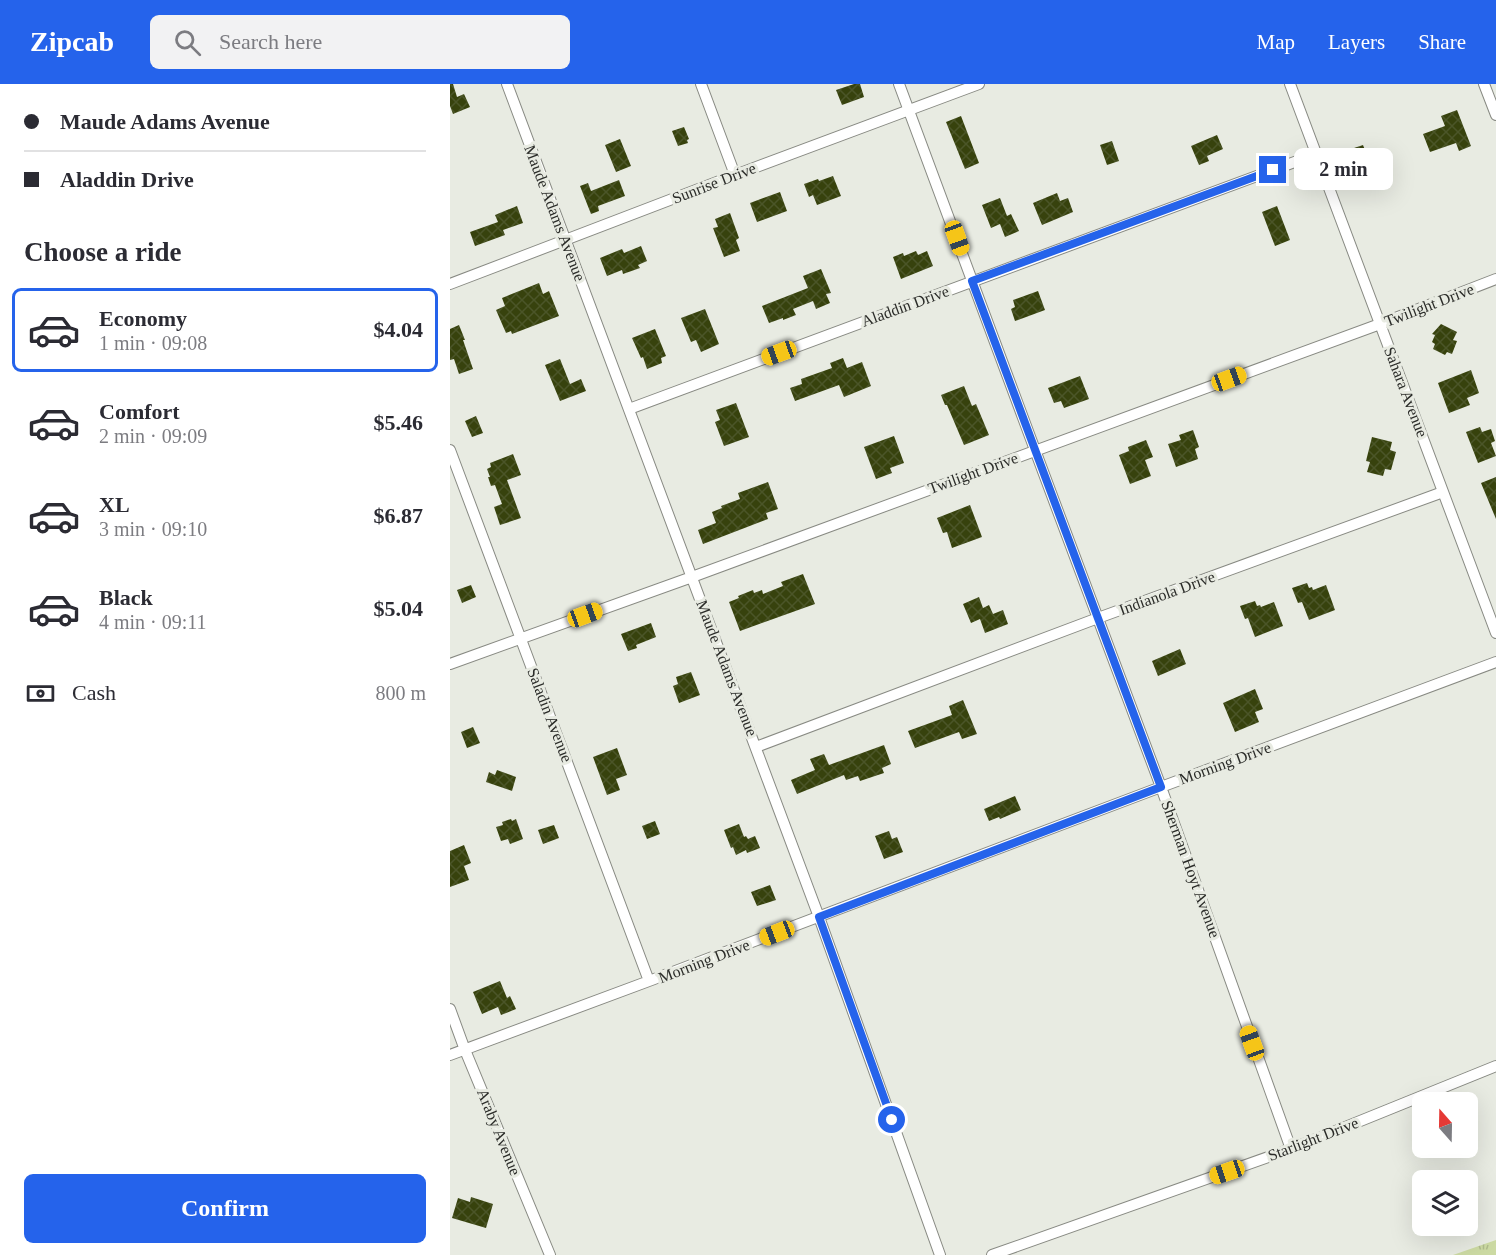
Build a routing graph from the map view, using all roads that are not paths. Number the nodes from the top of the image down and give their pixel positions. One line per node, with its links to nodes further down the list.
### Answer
1 (507, 84): 11 (street, Maude Adams Avenue)
2 (701, 84): 10 (street)
3 (899, 84): 7 (street, Sherman Hoyt Avenue)
4 (979, 84): 7 (street, Sunrise Drive)
5 (1290, 84): 9 (street, Sahara Avenue)
6 (1484, 84): 8 (street)
7 (909, 110): 10 (street, Sunrise Drive); 13 (street, Sherman Hoyt Avenue)
8 (1496, 115)
9 (1316, 154): 13 (street, Aladdin Drive); 15 (street, Sahara Avenue)
10 (735, 175): 11 (street, Sunrise Drive)
11 (566, 241): 14 (street, Sunrise Drive); 16 (street, Maude Adams Avenue)
12 (1496, 279): 15 (street, Twilight Drive)
13 (972, 281): 16 (street, Aladdin Drive); 18 (street, Sherman Hoyt Avenue)
14 (450, 284)
15 (1380, 324): 18 (street, Twilight Drive); 19 (street, Sahara Avenue)
16 (629, 409): 20 (street, Maude Adams Avenue)
17 (450, 450): 23 (street, Saladin Avenue)
18 (1035, 450): 20 (street, Twilight Drive); 21 (street, Sherman Hoyt Avenue)
19 (1443, 492): 21 (street, Indianola Drive); 22 (street, Sahara Avenue)
20 (692, 577): 23 (street, Twilight Drive); 26 (street, Maude Adams Avenue)
21 (1098, 618): 26 (street, Indianola Drive); 27 (street, Sherman Hoyt Avenue)
22 (1496, 633)
23 (520, 638): 25 (street, Twilight Drive); 29 (street, Saladin Avenue)
24 (1496, 662): 27 (street, Morning Drive)
25 (450, 664)
26 (756, 747): 28 (street, Maude Adams Avenue)
27 (1161, 787): 28 (street, Morning Drive); 34 (street, Sherman Hoyt Avenue)
28 (819, 917): 29 (street, Morning Drive); 36 (street, Maude Adams Avenue)
29 (649, 981): 31 (street, Morning Drive)
30 (450, 1009): 31 (street, Araby Avenue)
31 (465, 1050): 32 (street, Morning Drive); 35 (street, Araby Avenue)
32 (450, 1056)
33 (1496, 1066): 34 (street, Starlight Drive)
34 (1291, 1149): 37 (street, Starlight Drive)
35 (549, 1255)
36 (940, 1255)
37 (992, 1255)

